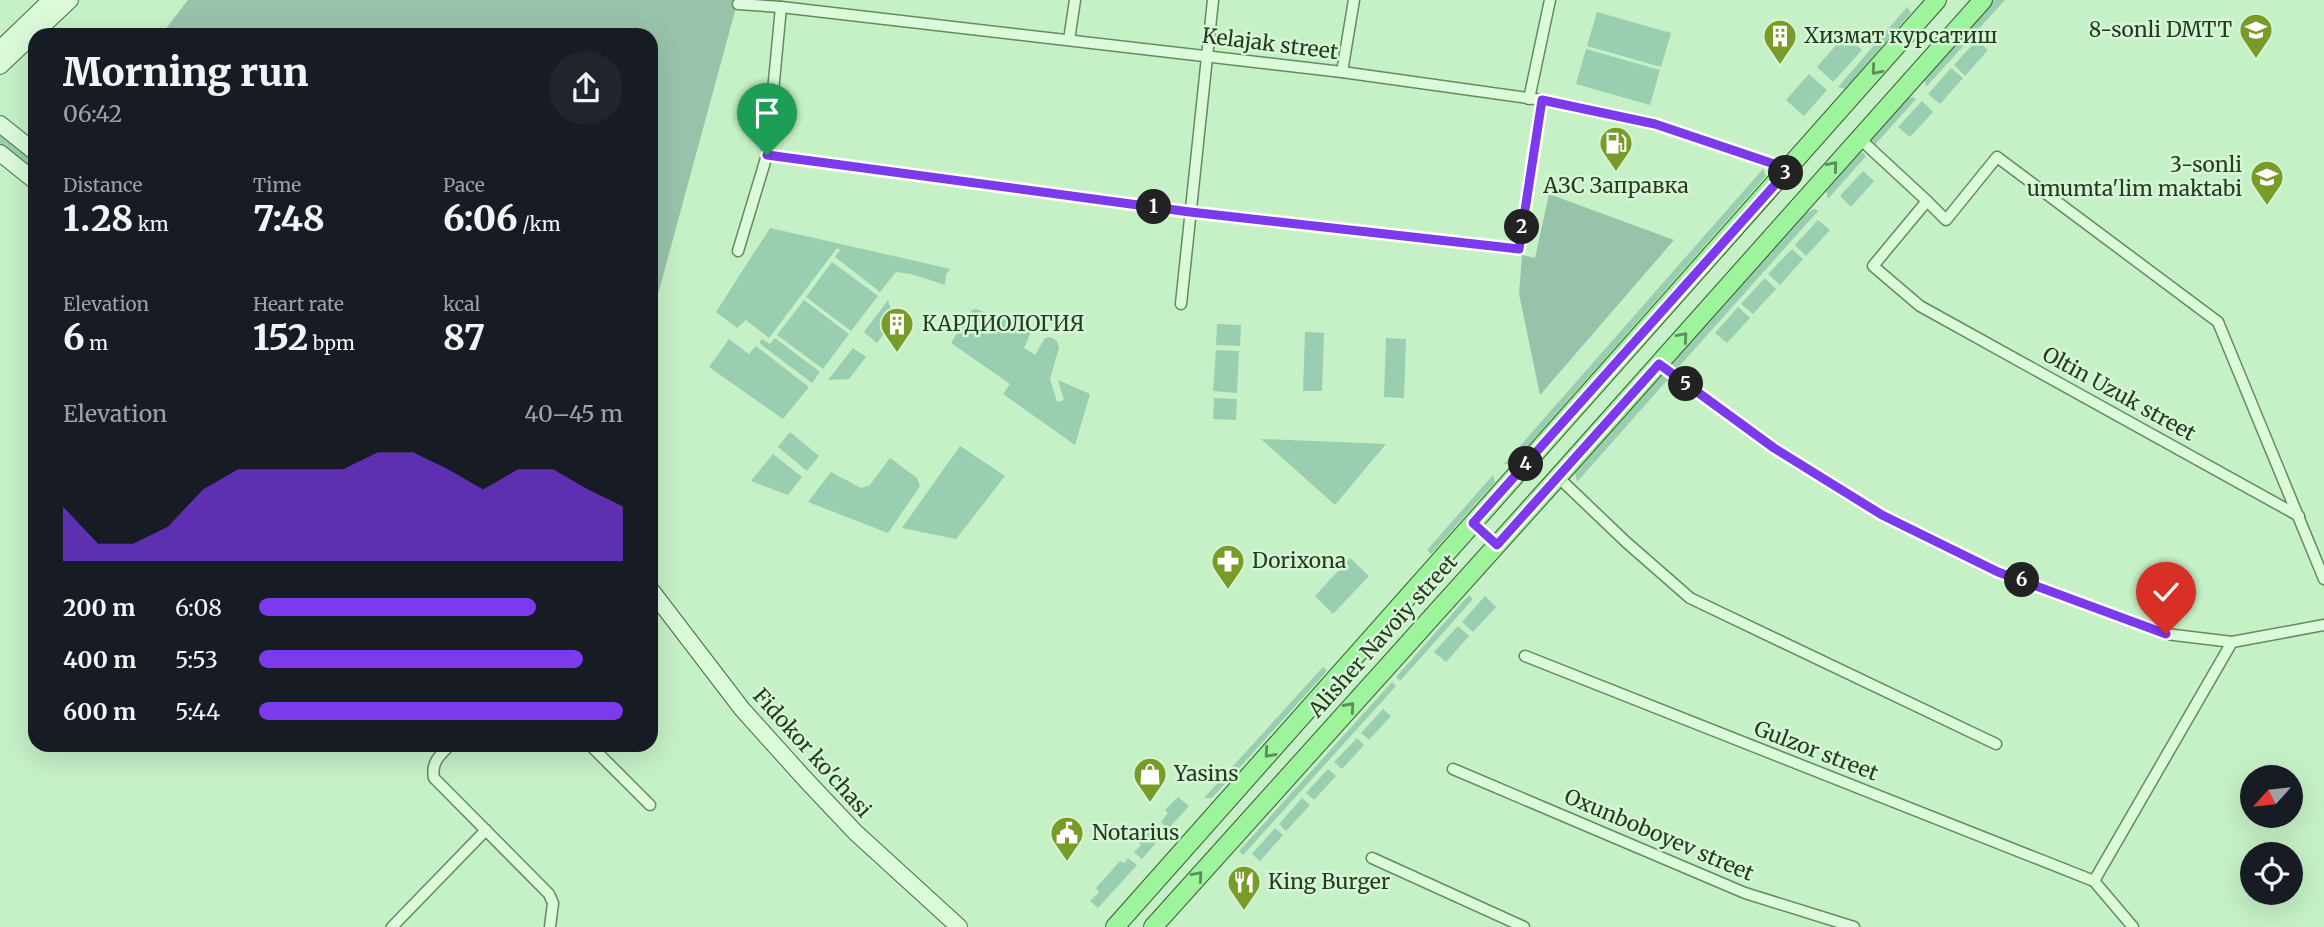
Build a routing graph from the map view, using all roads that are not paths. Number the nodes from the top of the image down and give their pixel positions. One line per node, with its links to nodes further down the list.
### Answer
1 (51, 0): 16 (street)
2 (70, 0): 13 (street)
3 (842, 0): 12 (street)
4 (1075, 0): 15 (street)
5 (1213, 0): 17 (street)
6 (1354, 0): 19 (street)
7 (1550, 0): 20 (street)
8 (1937, 0): 27 (main road, Alisher Navoiy street, one-way to 27)
9 (1983, 0): 23 (main road, Alisher Navoiy street)
10 (737, 4): 11 (street, Kelajak street)
11 (781, 7): 12 (street, Kelajak street); 26 (street)
12 (838, 14): 15 (street, Kelajak street)
13 (40, 28)
14 (28, 40): 18 (street)
15 (1069, 40): 17 (street, Kelajak street)
16 (0, 49)
17 (1206, 56): 19 (street, Kelajak street); 30 (street)
18 (0, 66)
19 (1342, 72): 20 (street, Kelajak street)
20 (1529, 99): 21 (street, Kelajak street)
21 (1542, 100): 27 (street, Kelajak street); 30 (street)
22 (0, 124): 24 (street)
23 (1859, 138): 29 (street); 33 (main road, Alisher Navoiy street, one-way to 23)
24 (28, 146)
25 (0, 153): 28 (street)
26 (767, 155): 30 (street); 31 (street)
27 (1789, 169): 36 (main road, Alisher Navoiy street)
28 (28, 175)
29 (1927, 201): 35 (street, Oltin Uzuk street); 35 (street)
30 (1190, 212): 32 (street)
31 (738, 251)
32 (1181, 304)
33 (1659, 364): 34 (main road, Alisher Navoiy street); 41 (street)
34 (1558, 477): 37 (main road, Alisher Navoiy street); 43 (street)
35 (2299, 516): 38 (street)
36 (1473, 523): 37 (main road); 54 (main road, Alisher Navoiy street, one-way to 54)
37 (1497, 545): 55 (main road, Alisher Navoiy street, one-way to 37)
38 (2324, 579)
39 (658, 599): 53 (street, Fidokor ko'chasi)
40 (2324, 625): 41 (street)
41 (2232, 642): 50 (street)
42 (1525, 656): 50 (street, Gulzor street)
43 (1996, 744)
44 (443, 752): 48 (street)
45 (597, 752): 47 (street)
46 (1453, 769): 57 (street, Oxunboboyev street)
47 (650, 805)
48 (486, 830): 51 (street); 52 (street)
49 (1372, 858): 56 (street)
50 (2094, 881): 58 (street, Gulzor street)
51 (391, 927)
52 (550, 927)
53 (959, 927)
54 (1115, 927)
55 (1153, 927)
56 (1524, 927)
57 (1854, 927)
58 (2133, 927)

